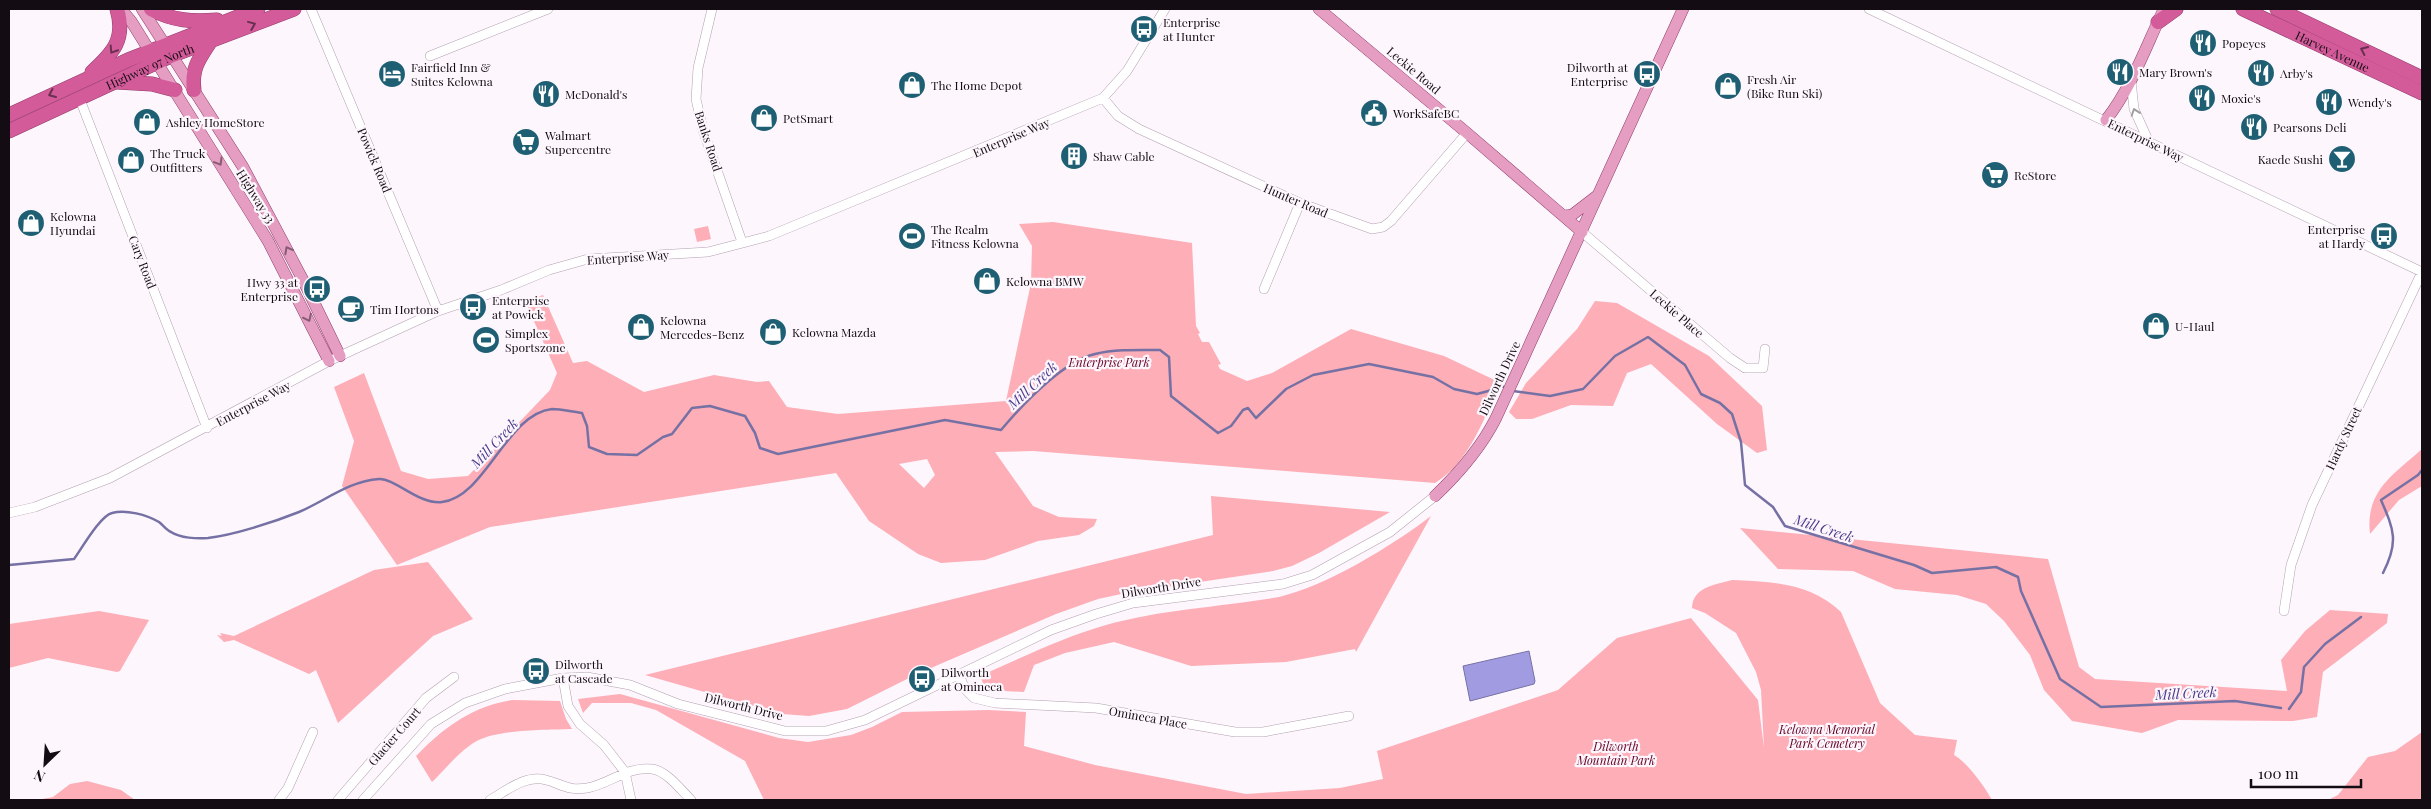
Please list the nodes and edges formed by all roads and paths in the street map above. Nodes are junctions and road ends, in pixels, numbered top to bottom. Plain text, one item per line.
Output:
1 (117, 9) edge
2 (121, 9) edge
3 (142, 9) edge
4 (151, 9) edge
5 (258, 9) edge
6 (294, 9) edge
7 (311, 9) edge
8 (548, 9) edge
9 (712, 9) edge
10 (1165, 9) edge
11 (1318, 9) edge
12 (1683, 9) edge
13 (1869, 9) edge
14 (2164, 9) edge
15 (2176, 9) edge
16 (2244, 9) edge
17 (2277, 9) edge
18 (2158, 16) edge
19 (233, 18) junction
20 (210, 42) junction
21 (169, 50) junction
22 (430, 56) dead end
23 (153, 57) junction
24 (2422, 65) edge
25 (2406, 70) junction
26 (2422, 78) edge
27 (2396, 80) junction
28 (83, 81) junction
29 (114, 81) junction
30 (2131, 81) junction
31 (2422, 84) edge
32 (175, 90) junction
33 (194, 90) junction
34 (2422, 93) edge
35 (79, 97) junction
36 (1103, 98) junction
37 (9, 115) edge
38 (2106, 120) junction
39 (9, 131) edge
40 (1467, 133) junction
41 (2148, 140) junction
42 (1599, 194) junction
43 (1300, 203) junction
44 (1564, 216) junction
45 (1582, 232) junction
46 (742, 242) junction
47 (2422, 272) edge
48 (1264, 289) dead end
49 (438, 311) junction
50 (1765, 349) dead end
51 (335, 359) junction
52 (207, 428) junction
53 (1435, 496) joint
54 (9, 513) edge
55 (2284, 611) dead end
56 (959, 675) junction
57 (454, 677) dead end
58 (563, 678) junction
59 (1349, 716) dead end
60 (312, 732) dead end
61 (625, 772) junction
62 (279, 800) edge
63 (338, 800) edge
64 (364, 800) edge
65 (490, 800) edge
66 (631, 800) edge
67 (691, 800) edge

1 -> 28 highway
2 - 23 main road, Highway 33
3 - 21 main road, Highway 33
4 - 19 highway
5 - 19 highway, Highway 97 North
20 -> 6 highway, Highway 97 North
7 - 49 street, Powick Road
8 - 22 street
9 - 46 street, Banks Road
10 - 36 street, Enterprise Way
11 - 40 main road, Leckie Road
12 - 42 main road, Dilworth Drive
13 - 38 street, Enterprise Way
14 - 18 main road
15 - 18 highway
16 - 27 highway, Harvey Avenue
25 -> 17 highway, Harvey Avenue
18 - 30 main road
19 - 21 highway, Highway 97 North
20 - 21 highway, Highway 97 North
20 - 33 highway
21 - 23 highway, Highway 97 North
21 - 33 main road, Highway 33
23 - 28 highway, Highway 97 North
23 - 29 highway, Highway 97 North
23 - 32 main road, Highway 33
24 - 25 highway
25 - 26 highway, Harvey Avenue
27 - 31 highway
27 - 34 highway, Harvey Avenue
28 -> 37 highway, Highway 97 North
29 - 32 highway
29 - 35 highway, Highway 97 North
30 - 38 main road
41 -> 30 street
32 -> 51 main road, Highway 33
51 -> 33 main road, Highway 33
35 - 39 highway, Highway 97 North
35 - 52 street, Cary Road
36 - 43 street, Hunter Road
36 - 46 street, Enterprise Way
38 - 41 street, Enterprise Way
40 - 43 street, Hunter Road
40 - 44 main road, Leckie Road
41 - 47 street, Enterprise Way
42 - 44 main road
42 - 45 main road, Dilworth Drive
43 - 48 street
44 - 45 main road, Leckie Road
45 - 50 street, Leckie Place
45 - 53 main road, Dilworth Drive
46 - 49 street, Enterprise Way
47 - 55 street, Hardy Street
49 - 51 street, Enterprise Way
51 - 52 street, Enterprise Way
52 - 54 street, Enterprise Way
53 - 56 street, Dilworth Drive
56 - 58 street, Dilworth Drive
56 - 59 street, Omineca Place
57 - 63 street, Glacier Court
58 - 61 street
58 - 64 street, Dilworth Drive
60 - 62 street
61 - 65 street
61 - 66 street
61 - 67 street

